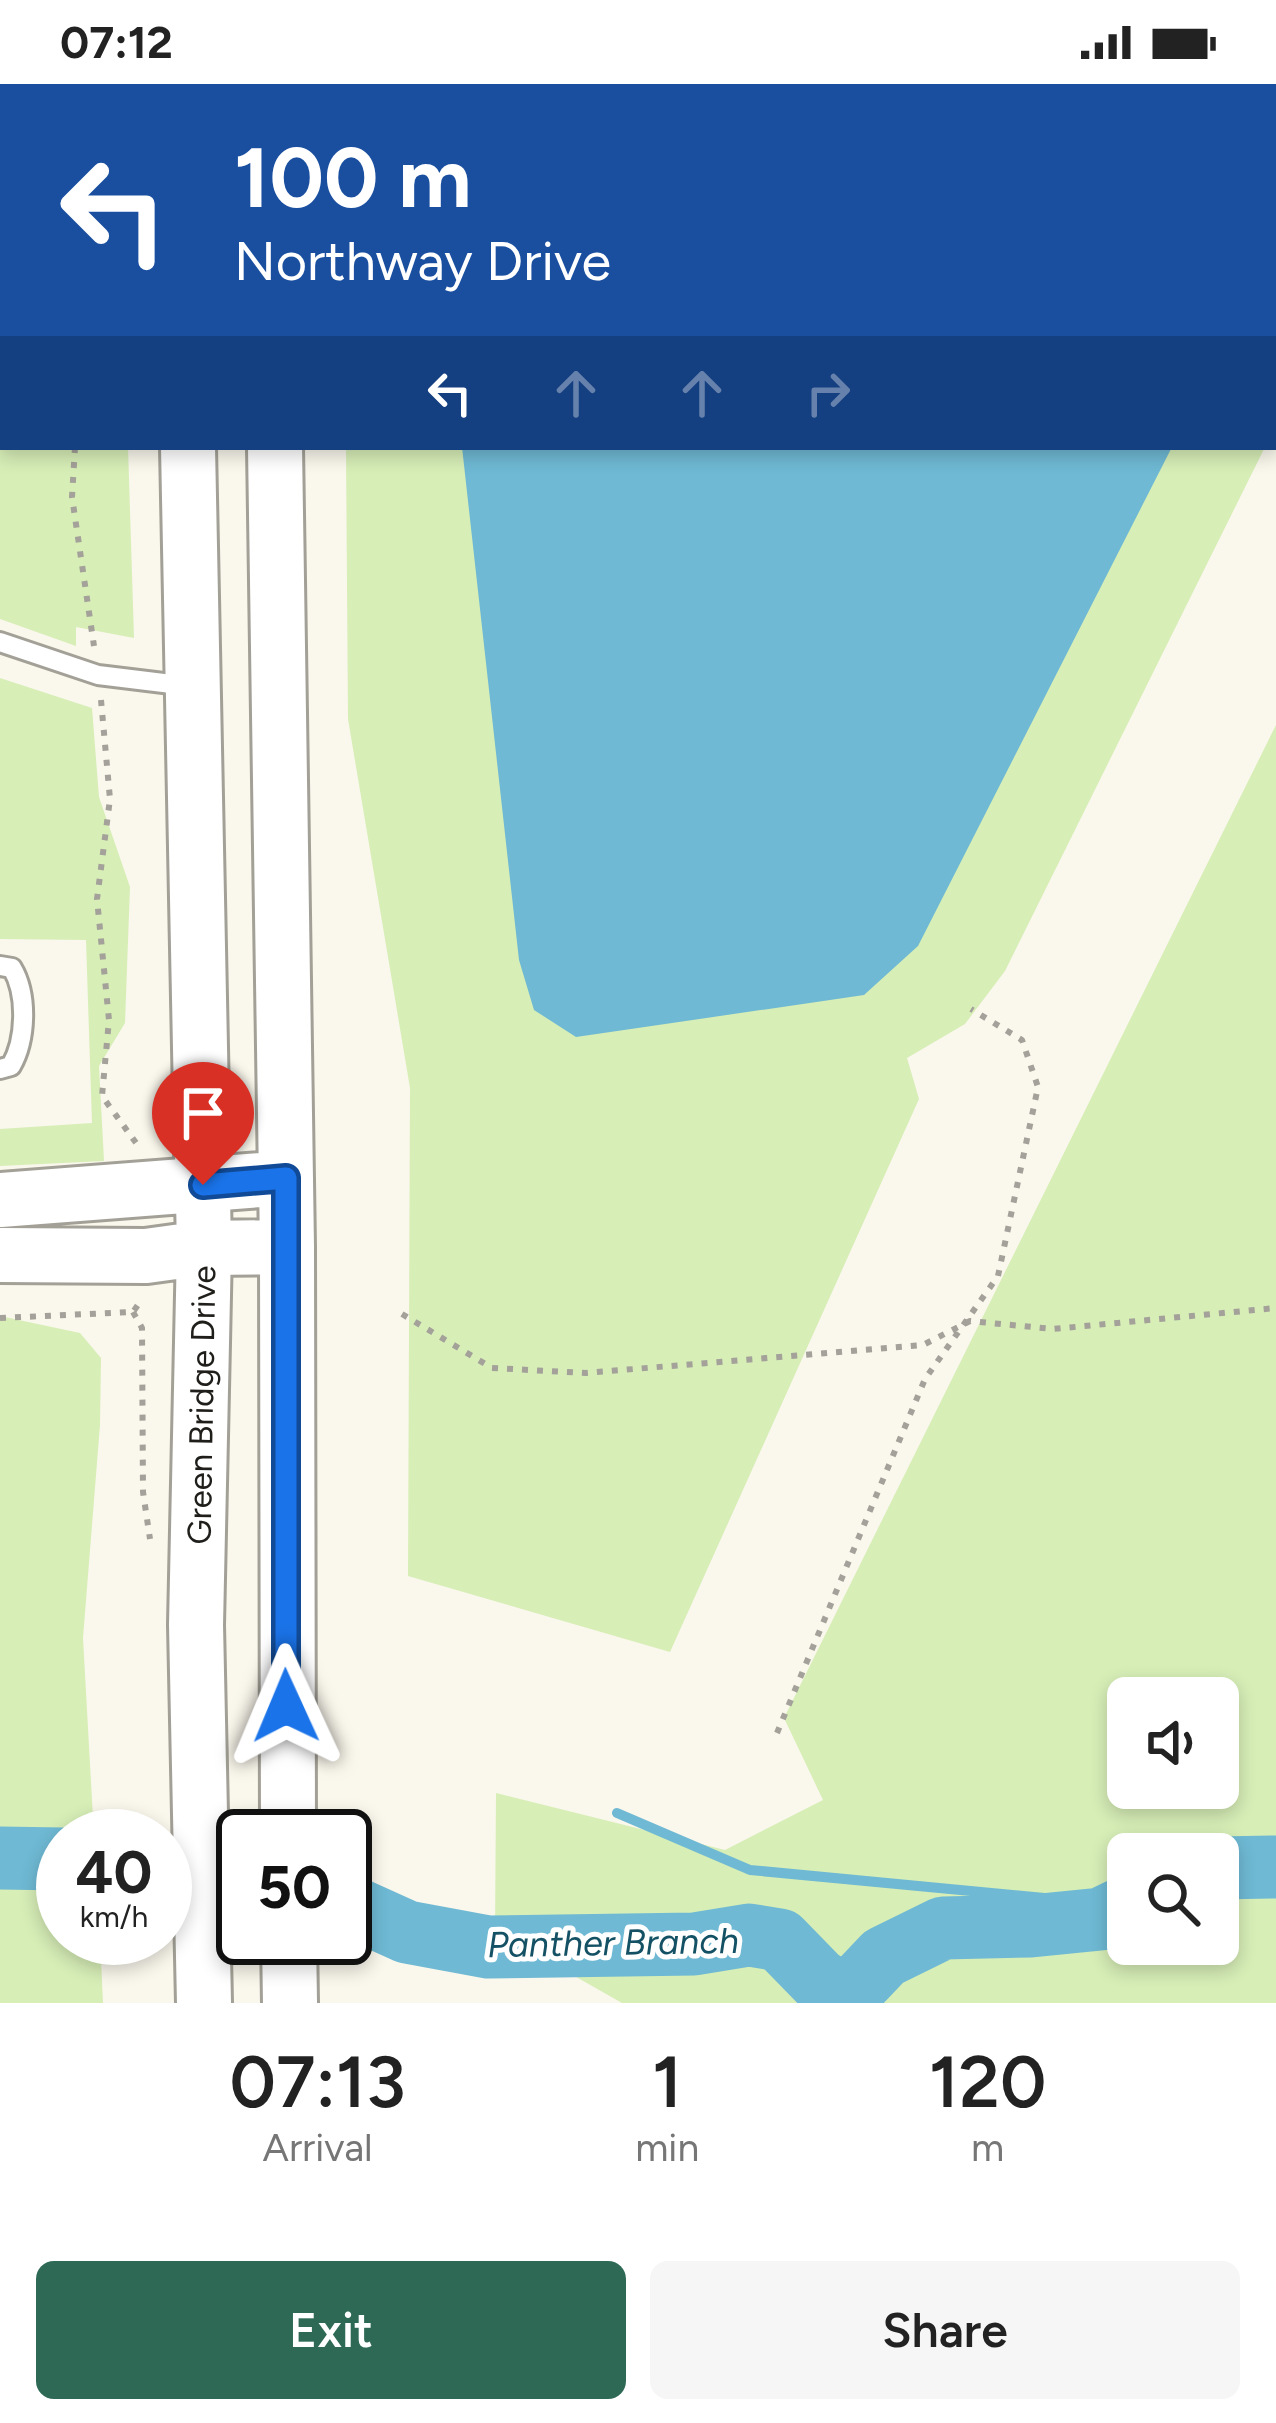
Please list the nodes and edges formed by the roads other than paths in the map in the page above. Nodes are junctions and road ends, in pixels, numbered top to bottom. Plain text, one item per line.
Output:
1 (188, 450) edge
2 (275, 450) edge
3 (0, 642) edge
4 (193, 687) junction
5 (0, 966) edge
6 (0, 1069) edge
7 (286, 1178) junction
8 (203, 1185) junction
9 (0, 1200) edge
10 (287, 1247) junction
11 (204, 1248) junction
12 (0, 1255) edge
13 (288, 1809) edge
14 (289, 1965) edge
15 (204, 2003) edge
16 (290, 2003) edge

1 - 4 main road, Green Bridge Drive
2 - 7 main road
3 - 4 lane
4 - 8 main road, Green Bridge Drive
5 - 6 lane
7 - 8 main road
7 - 10 main road
8 - 9 main road
8 - 11 main road, Green Bridge Drive
10 - 11 main road
10 - 13 main road
11 - 12 main road
11 - 15 main road, Green Bridge Drive
14 - 16 main road

